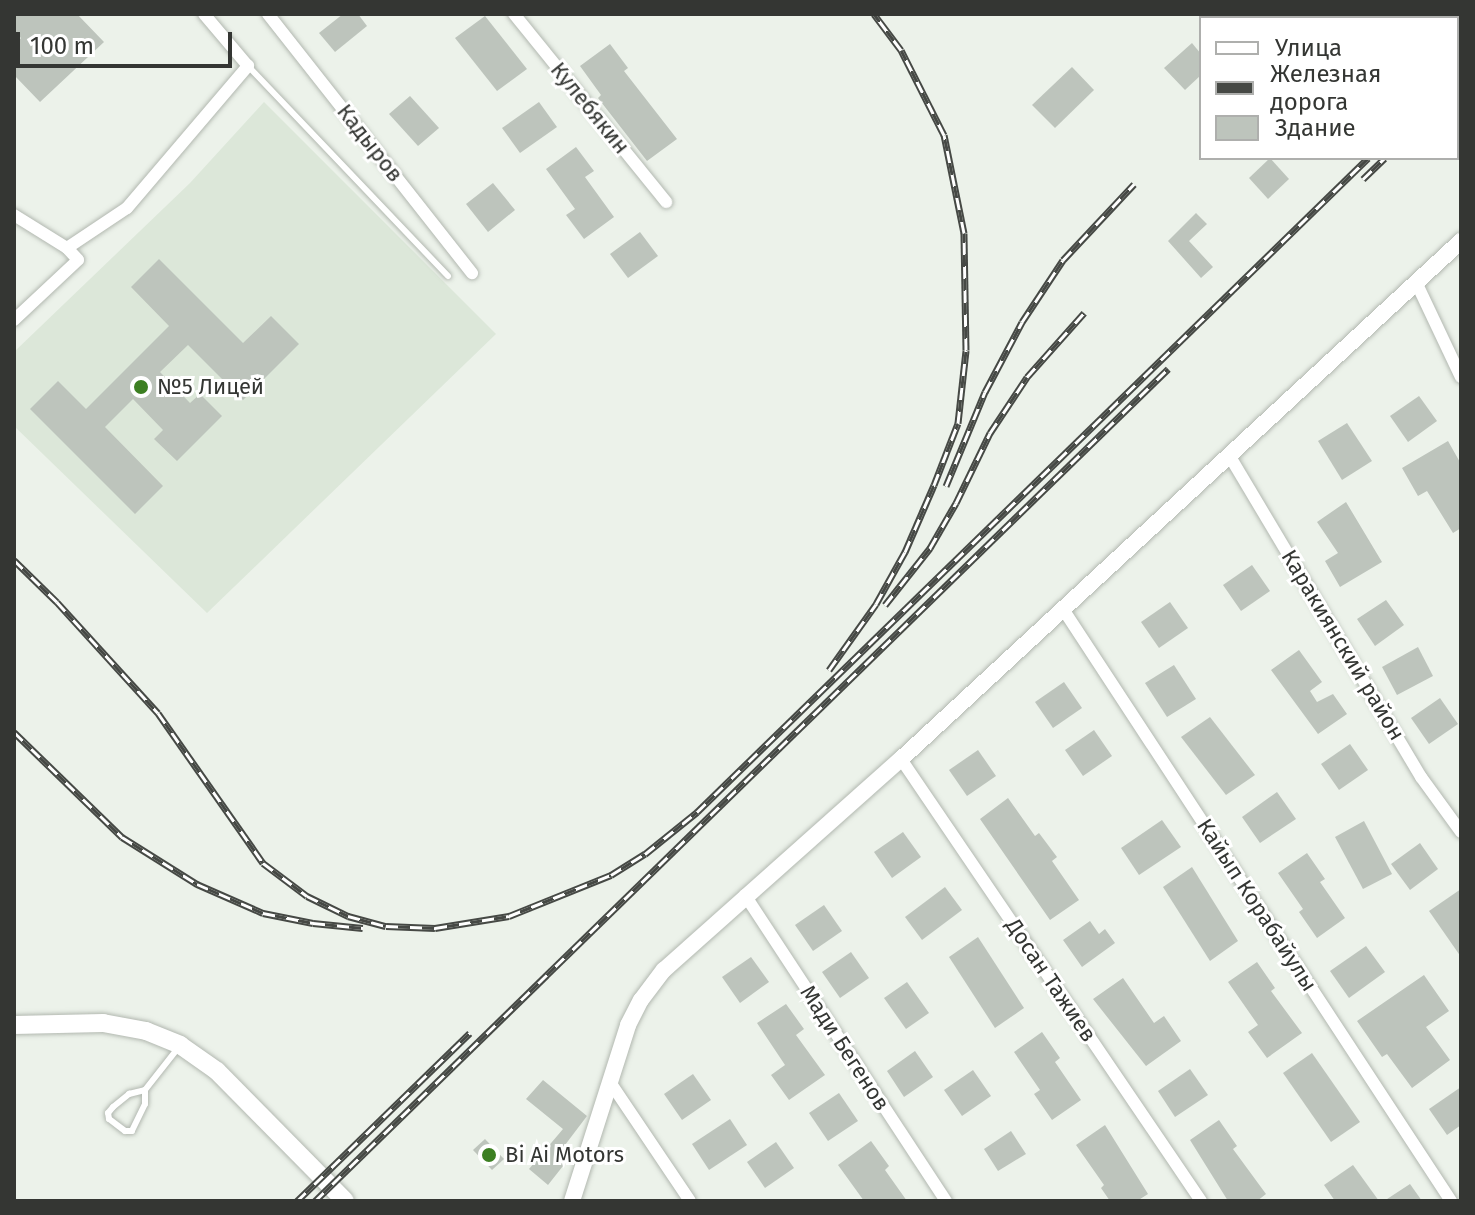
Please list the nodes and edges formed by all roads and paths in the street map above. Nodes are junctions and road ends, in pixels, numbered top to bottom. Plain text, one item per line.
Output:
1 (204, 14) edge
2 (268, 14) edge
3 (514, 14) edge
4 (248, 66) junction
5 (666, 202) dead end
6 (14, 215) edge
7 (1461, 241) edge
8 (67, 248) junction
9 (472, 273) dead end
10 (448, 276) dead end
11 (1416, 282) junction
12 (14, 320) edge
13 (1461, 377) edge
14 (1229, 455) junction
15 (1063, 609) junction
16 (901, 759) junction
17 (1461, 832) edge
18 (745, 895) junction
19 (14, 1025) edge
20 (180, 1045) junction
21 (610, 1082) junction
22 (145, 1090) junction
23 (345, 1201) edge
24 (572, 1201) edge
25 (690, 1201) edge
26 (946, 1201) edge
27 (1201, 1201) edge
28 (1451, 1201) edge

1 - 4 street
2 - 9 street, Кадыров
3 - 5 street, Кулебякин
4 - 8 street
4 - 10 lane
6 - 8 street
7 - 11 street
8 - 12 street
11 - 13 street
11 - 14 street
14 - 15 street
14 - 17 street, Каракиянский район
15 - 16 street
15 - 28 street, Кайып Корабайулы
16 - 18 street
16 - 27 street, Досан Тажиев
18 - 21 street
18 - 26 street, Мади Бегенов
19 - 20 main road
20 - 22 lane
20 - 23 main road
21 - 24 street
21 - 25 street
22 - 22 lane

